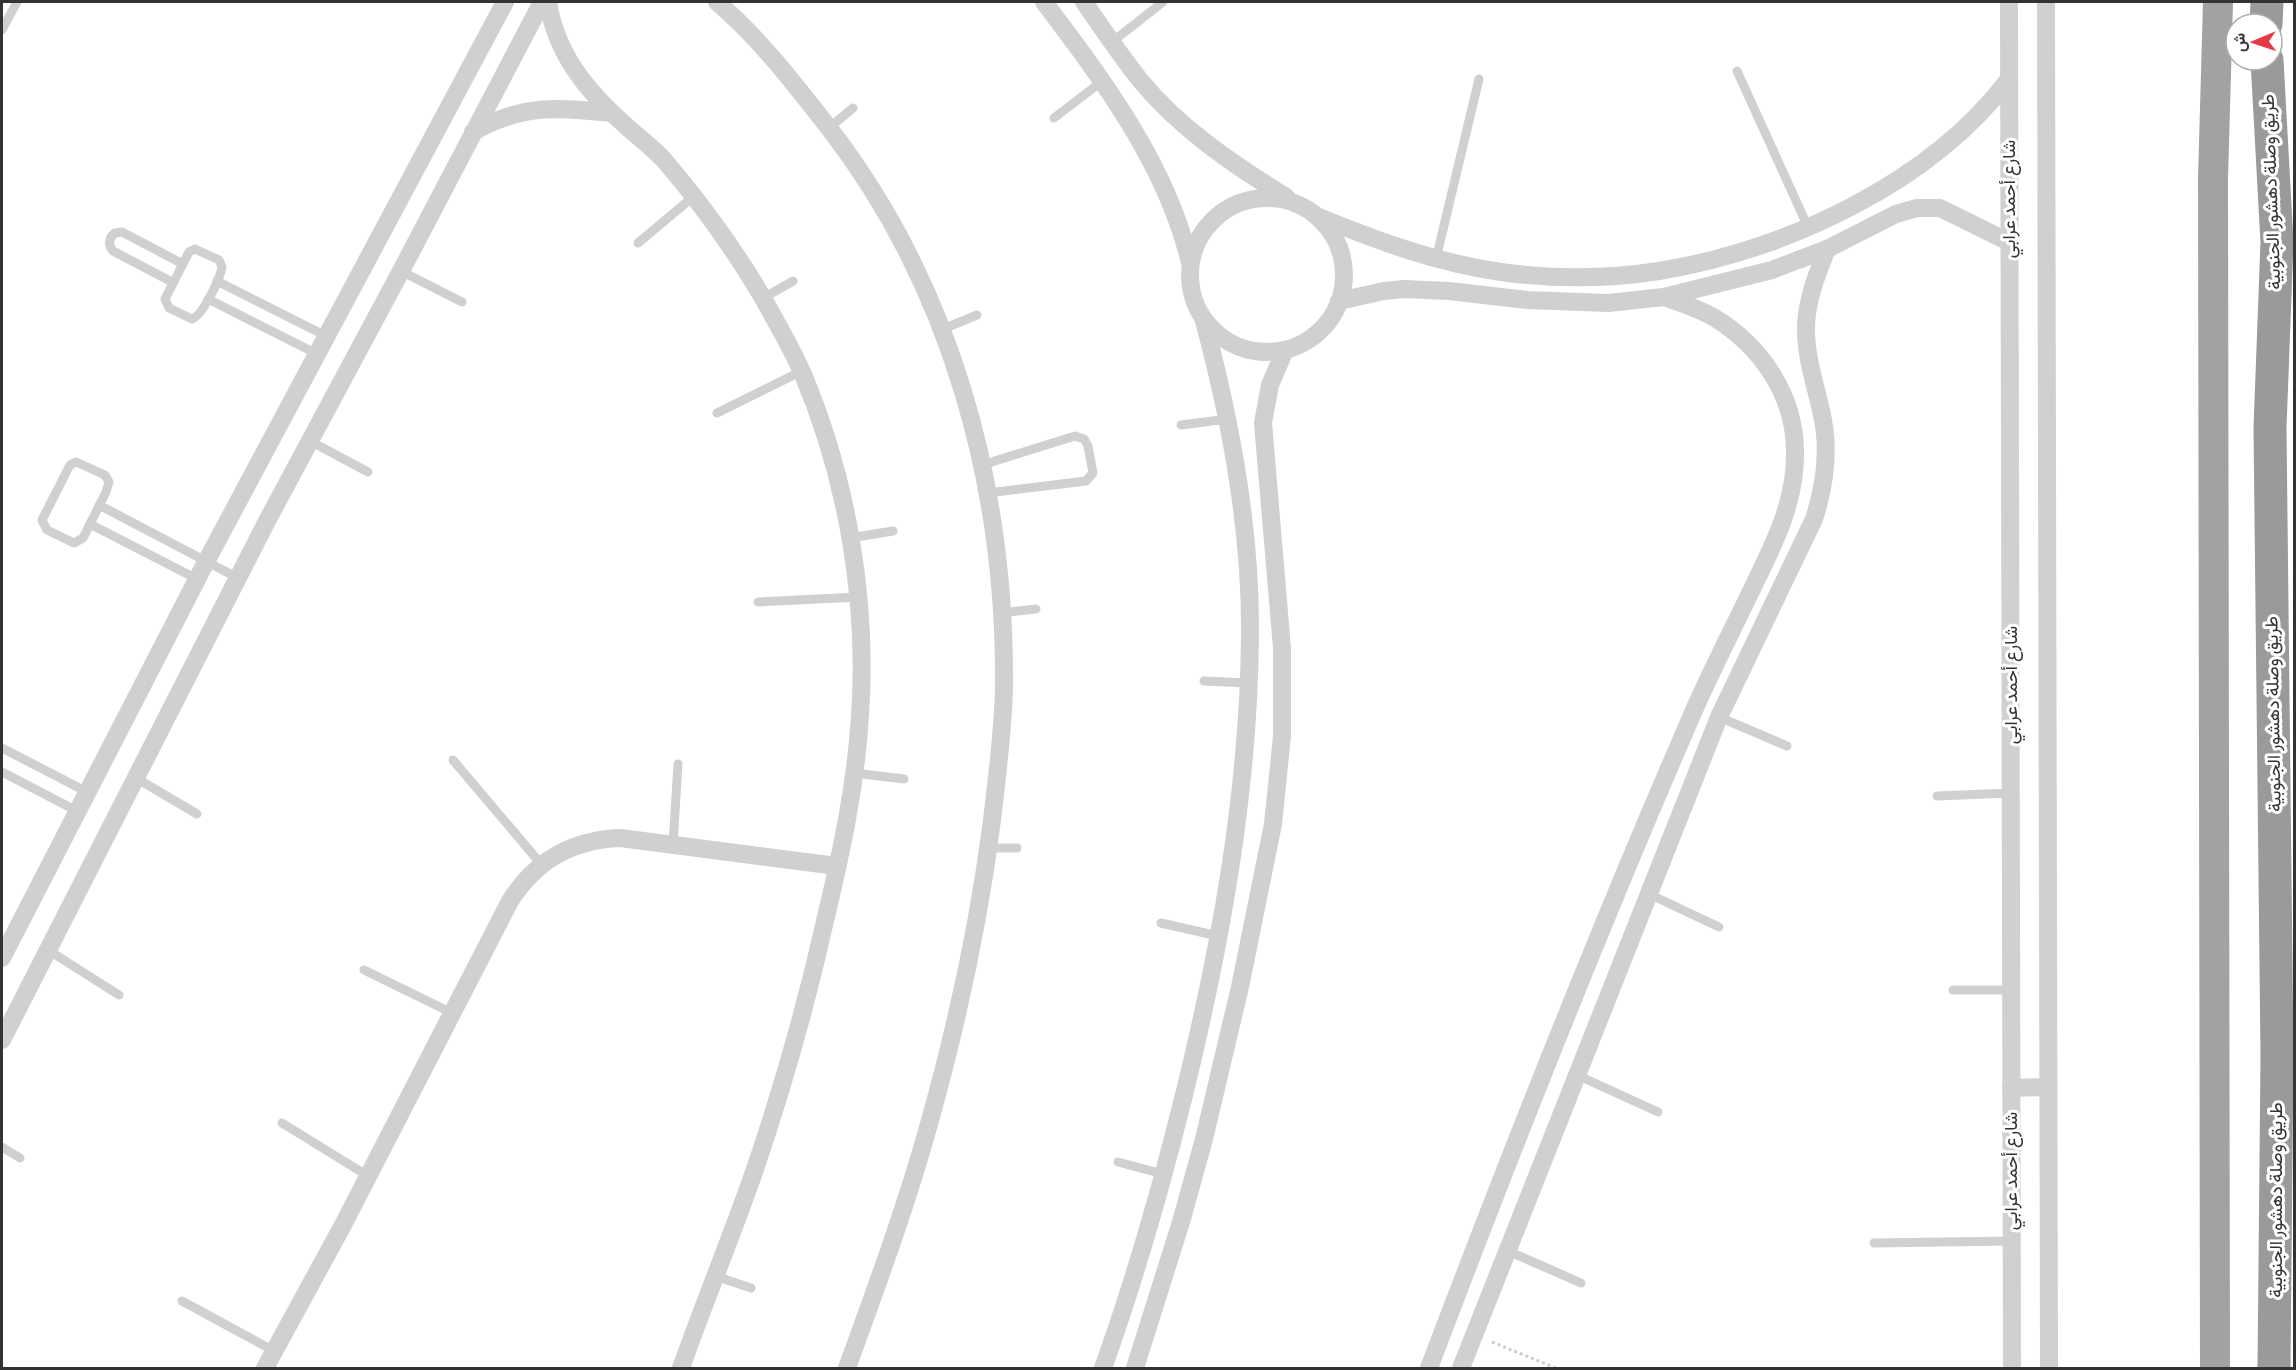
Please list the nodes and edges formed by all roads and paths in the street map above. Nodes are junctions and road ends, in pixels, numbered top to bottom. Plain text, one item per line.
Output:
1 (17, 2) edge
2 (505, 2) edge
3 (542, 2) edge
4 (548, 2) edge
5 (717, 2) edge
6 (1044, 2) edge
7 (1083, 2) edge
8 (1163, 2) edge
9 (2009, 2) edge
10 (2046, 2) edge
11 (2218, 2) edge
12 (2, 30) edge
13 (1112, 42) junction
14 (1737, 71) dead end
15 (2268, 72) edge
16 (1479, 79) dead end
17 (2009, 79) junction
18 (1101, 82) junction
19 (853, 108) dead end
20 (612, 113) junction
21 (1054, 118) dead end
22 (830, 128) junction
23 (473, 132) junction
24 (694, 196) junction
25 (1293, 201) junction
26 (1319, 217) junction
27 (1808, 227) junction
28 (2009, 242) junction
29 (638, 243) dead end
30 (1827, 249) junction
31 (1436, 259) junction
32 (1190, 263) junction
33 (183, 264) junction
34 (401, 271) junction
35 (793, 280) dead end
36 (217, 281) junction
37 (172, 282) junction
38 (1665, 297) junction
39 (208, 298) junction
40 (763, 298) junction
41 (1339, 301) junction
42 (462, 302) dead end
43 (977, 315) dead end
44 (1204, 321) junction
45 (943, 328) junction
46 (327, 336) junction
47 (1285, 350) junction
48 (317, 354) junction
49 (802, 371) junction
50 (717, 413) dead end
51 (1228, 419) junction
52 (1181, 425) dead end
53 (310, 441) junction
54 (982, 465) junction
55 (369, 472) dead end
56 (988, 493) junction
57 (99, 505) junction
58 (90, 524) junction
59 (893, 531) dead end
60 (850, 538) junction
61 (207, 560) junction
62 (238, 578) junction
63 (197, 579) junction
64 (858, 597) junction
65 (758, 602) dead end
66 (1036, 609) dead end
67 (1001, 613) junction
68 (1204, 681) dead end
69 (1249, 683) junction
70 (1719, 717) junction
71 (1787, 746) dead end
72 (2, 748) edge
73 (453, 760) dead end
74 (678, 764) dead end
75 (2, 772) edge
76 (854, 773) junction
77 (136, 778) junction
78 (904, 779) dead end
79 (87, 792) junction
80 (2012, 794) junction
81 (1937, 796) dead end
82 (77, 812) junction
83 (197, 814) dead end
84 (673, 844) junction
85 (988, 848) junction
86 (1017, 848) dead end
87 (541, 864) junction
88 (837, 866) junction
89 (1649, 894) junction
90 (1161, 923) dead end
91 (1719, 927) dead end
92 (1218, 936) junction
93 (48, 950) junction
94 (2, 958) edge
95 (364, 970) dead end
96 (1953, 990) dead end
97 (2012, 990) junction
98 (119, 995) dead end
99 (452, 1013) junction
100 (2, 1040) edge
101 (1577, 1075) junction
102 (2011, 1088) junction
103 (2047, 1088) junction
104 (1658, 1112) dead end
105 (282, 1123) dead end
106 (2, 1147) edge
107 (20, 1158) dead end
108 (1118, 1162) dead end
109 (1163, 1174) junction
110 (368, 1176) junction
111 (2012, 1241) junction
112 (1874, 1243) dead end
113 (1508, 1251) junction
114 (715, 1276) junction
115 (1581, 1282) dead end
116 (751, 1288) dead end
117 (182, 1301) dead end
118 (1450, 1312) junction
119 (1477, 1329) junction
120 (274, 1351) junction
121 (2009, 1367) edge
122 (265, 1368) edge
123 (681, 1368) edge
124 (847, 1368) edge
125 (1103, 1368) edge
126 (1135, 1368) edge
127 (1429, 1368) edge
128 (1461, 1368) edge
129 (1556, 1368) edge
130 (2049, 1368) edge
131 (2215, 1368) edge
132 (2274, 1368) edge

1 - 12 lane
2 - 46 street
3 - 23 street
4 - 20 street
5 - 22 street
6 - 18 street
7 - 13 street
8 - 13 lane
9 - 17 street, شارع أحمد عرابي
10 - 103 street
11 - 131 highway
13 - 25 street
14 - 27 lane
15 - 132 highway, طريق وصلة دهشور الجنوبية
16 - 31 lane
17 - 27 street
17 - 28 street, شارع أحمد عرابي
18 - 21 lane
18 - 32 street
19 - 22 lane
20 - 23 street
20 - 24 street
22 - 45 street
23 - 34 street
24 - 29 lane
24 - 40 street
25 - 26 street
25 - 32 street
26 - 31 street
26 - 41 street
27 - 31 street
28 - 30 street
28 - 80 street, شارع أحمد عرابي
30 - 38 street
30 - 70 street
32 - 44 street
33 - 36 lane
33 - 37 lane
33 - 37 lane
34 - 42 lane
34 - 53 street
35 - 40 lane
36 - 39 lane
36 - 46 lane
37 - 39 lane
38 - 41 street
38 - 118 street
39 - 48 lane
40 - 49 street
41 - 47 street
43 - 45 lane
44 - 47 street
44 - 51 street
45 - 54 street
46 - 48 street
47 - 126 street
48 - 61 street
49 - 50 lane
49 - 60 street
51 - 52 lane
51 - 69 street
53 - 55 lane
53 - 62 street
54 - 56 street
54 - 56 lane
56 - 67 street
57 - 58 lane
57 - 58 lane
57 - 61 lane
58 - 63 lane
59 - 60 lane
60 - 64 street
61 - 62 lane
61 - 63 street
62 - 77 street
63 - 79 street
64 - 65 lane
64 - 76 street
66 - 67 lane
67 - 85 street
68 - 69 lane
69 - 92 street
70 - 71 lane
70 - 89 street
72 - 79 lane
73 - 87 lane
74 - 84 lane
75 - 82 lane
76 - 78 lane
76 - 88 street
77 - 83 lane
77 - 93 street
79 - 82 street
80 - 81 lane
80 - 97 street, شارع أحمد عرابي
82 - 94 street
84 - 87 street
84 - 88 street
85 - 86 lane
85 - 124 street
87 - 99 street
88 - 114 street
89 - 91 lane
89 - 101 street
90 - 92 lane
92 - 109 street
93 - 98 lane
93 - 100 street
95 - 99 lane
96 - 97 lane
97 - 102 street, شارع أحمد عرابي
99 - 110 street
101 - 104 lane
101 - 113 street
102 - 103 street
102 - 111 street, شارع أحمد عرابي
103 - 130 street
105 - 110 lane
106 - 107 lane
108 - 109 lane
109 - 125 street
110 - 120 street
111 - 112 lane
111 - 121 street, شارع أحمد عرابي
113 - 115 lane
113 - 119 street
114 - 116 lane
114 - 123 street
117 - 120 lane
118 - 119 street
118 - 127 street
119 - 128 street
119 - 129 path
120 - 122 street

